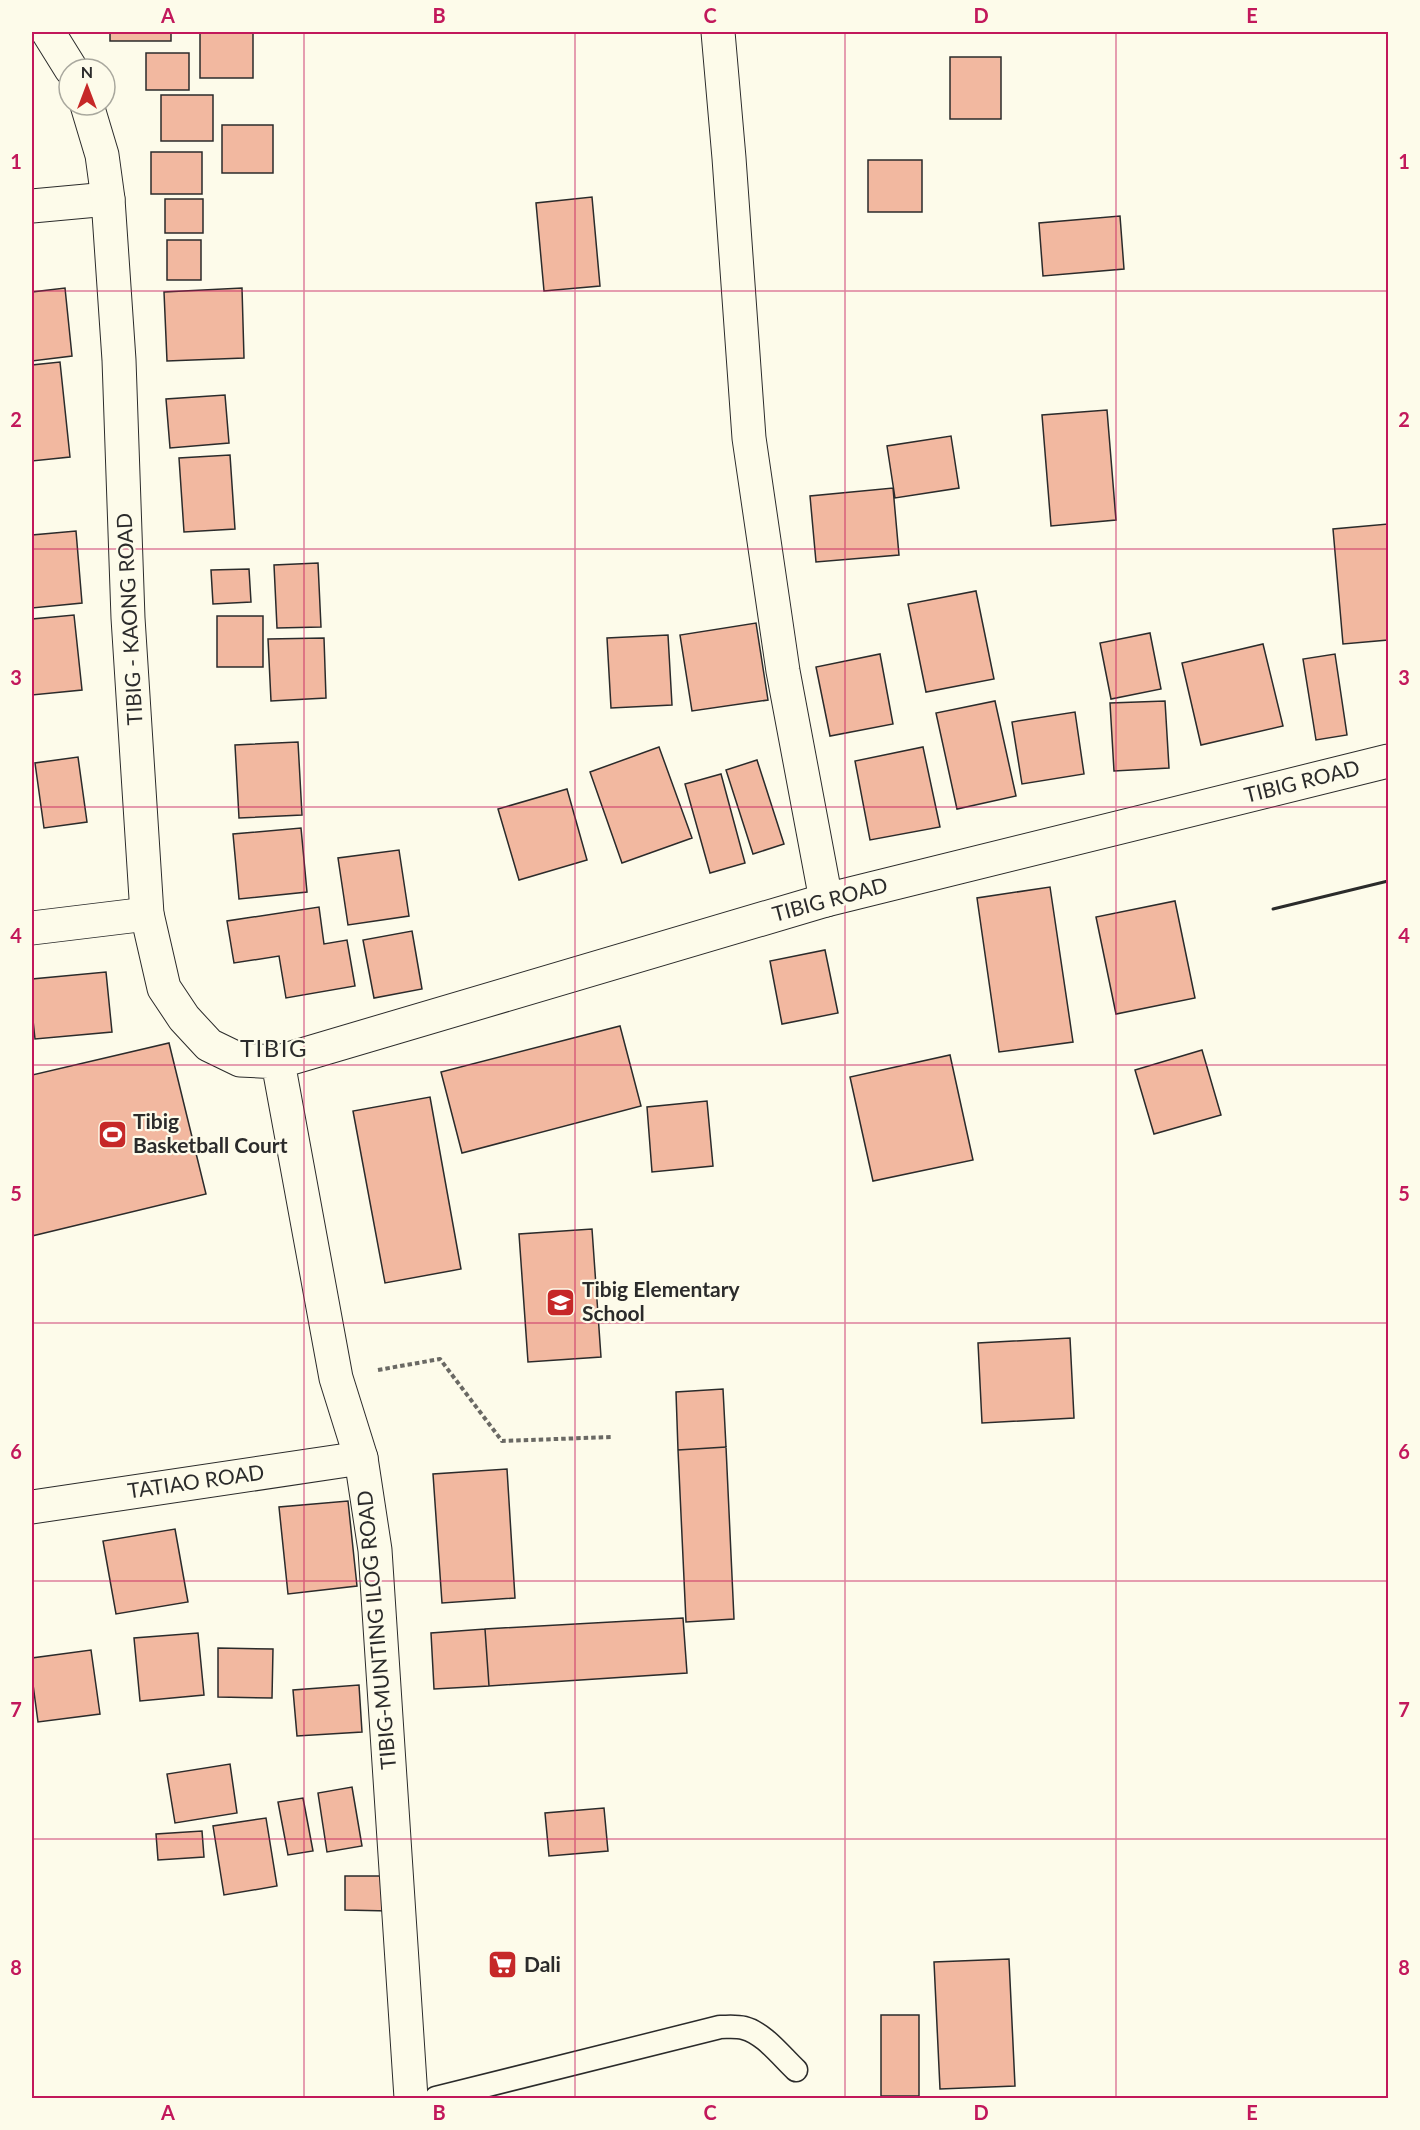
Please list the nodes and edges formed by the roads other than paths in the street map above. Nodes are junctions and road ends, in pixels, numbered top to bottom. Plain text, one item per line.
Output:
1 (48, 32) edge
2 (718, 32) edge
3 (64, 57) edge
4 (91, 117) edge
5 (108, 199) junction
6 (32, 206) edge
7 (1389, 761) edge
8 (826, 900) junction
9 (147, 914) junction
10 (32, 928) edge
11 (278, 1062) junction
12 (361, 1458) junction
13 (32, 1507) edge
14 (796, 2070) dead end
15 (411, 2098) edge
16 (436, 2098) edge

1 - 3 street
2 - 8 street
4 - 5 street, TIBIG - KAONG ROAD
5 - 6 street
5 - 9 street, TIBIG - KAONG ROAD
7 - 8 street, TIBIG ROAD
8 - 11 street, TIBIG ROAD
9 - 10 street
9 - 11 street, TIBIG - KAONG ROAD
11 - 12 street, TIBIG-MUNTING ILOG ROAD
12 - 13 street, TATIAO ROAD
12 - 15 street, TIBIG-MUNTING ILOG ROAD
14 - 16 lane

